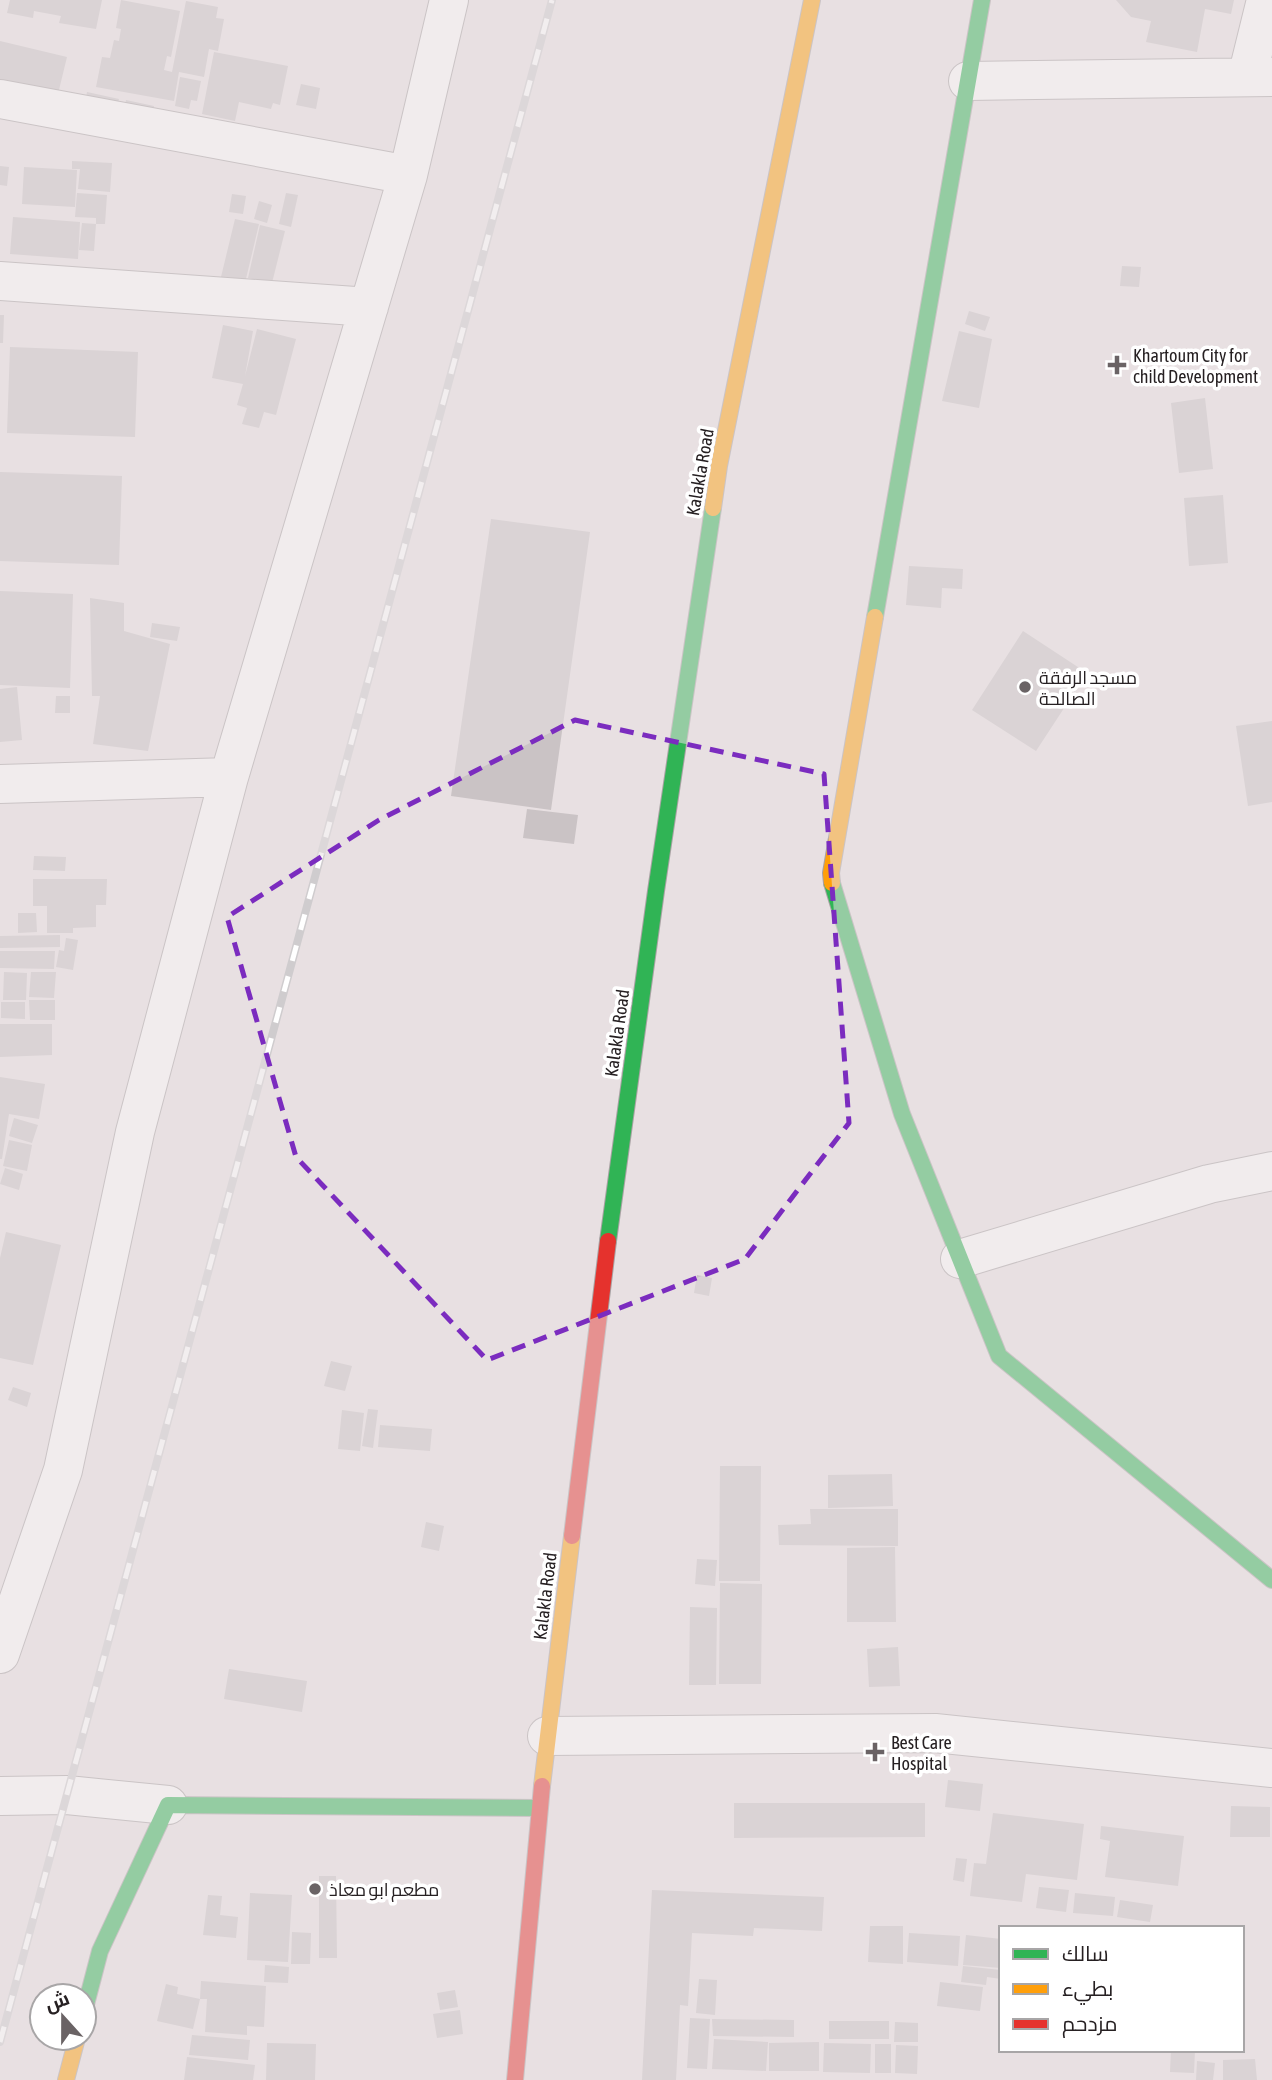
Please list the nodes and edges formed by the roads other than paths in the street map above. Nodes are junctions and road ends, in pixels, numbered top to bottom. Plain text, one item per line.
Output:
1 (449, 0) edge
2 (813, 0) edge
3 (982, 0) edge
4 (1266, 0) edge
5 (1260, 77) edge
6 (968, 81) junction
7 (0, 100) edge
8 (408, 176) junction
9 (0, 281) edge
10 (369, 307) junction
11 (229, 778) junction
12 (0, 784) edge
13 (1272, 1171) edge
14 (960, 1259) junction
15 (1272, 1580) edge
16 (0, 1654) edge
17 (547, 1736) junction
18 (1272, 1768) edge
19 (0, 1796) edge
20 (168, 1805) junction
21 (539, 1808) junction
22 (92, 1982) edge
23 (73, 2052) edge
24 (66, 2080) edge
25 (516, 2080) edge

1 - 8 street
2 - 17 street, Kalakla Road
3 - 6 street
4 - 5 street
5 - 6 street
6 - 14 street
7 - 8 street
8 - 10 street
9 - 10 street
10 - 11 street
11 - 12 street
11 - 16 street
13 - 14 street
14 - 15 street
17 - 18 street
17 - 21 street, Kalakla Road
19 - 20 street
20 - 21 street
20 - 22 street
21 - 25 street, Kalakla Road
23 - 24 street

